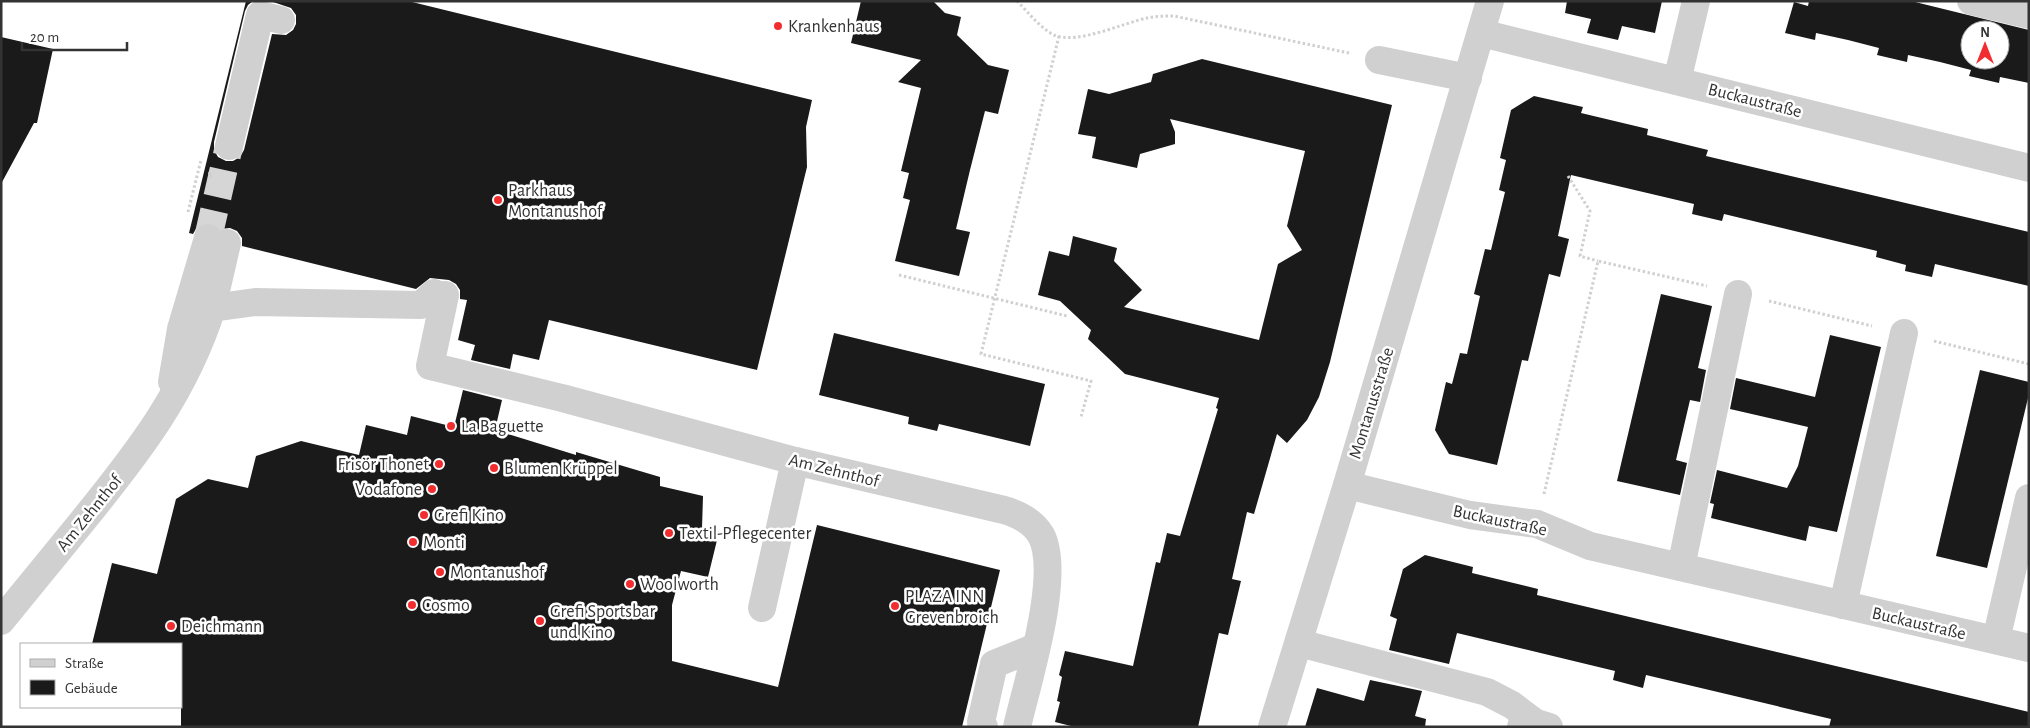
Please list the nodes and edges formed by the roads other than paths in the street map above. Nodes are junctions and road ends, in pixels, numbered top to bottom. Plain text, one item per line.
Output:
1 (1490, 1) edge
2 (1696, 1) edge
3 (1971, 1) edge
4 (2029, 15) edge
5 (281, 20) dead end
6 (1481, 33) junction
7 (1379, 60) road end
8 (1468, 78) junction
9 (1677, 80) junction
10 (229, 146) tunnel mouth
11 (2029, 168) edge
12 (1738, 294) dead end
13 (212, 308) junction
14 (1904, 333) dead end
15 (171, 400) junction
16 (795, 461) junction
17 (1347, 485) junction
18 (2029, 498) edge
19 (1681, 567) junction
20 (1843, 605) junction
21 (762, 608) dead end
22 (1, 621) edge
23 (1996, 640) junction
24 (1299, 643) junction
25 (1036, 647) junction
26 (2029, 648) edge
27 (1523, 721) edge
28 (984, 727) edge
29 (1017, 727) edge
30 (1272, 727) edge
31 (1549, 727) edge

1 - 6 street, Montanusstraße
2 - 9 street
3 - 4 street
5 - 10 street
6 - 8 street, Montanusstraße
6 - 9 street, Buckaustraße
7 - 8 street
8 - 17 street, Montanusstraße
9 - 11 street, Buckaustraße
12 - 19 street
13 - 15 street, Am Zehnthof
13 - 15 street, Am Zehnthof
13 - 16 street, Am Zehnthof
14 - 20 street
15 - 22 street, Am Zehnthof
16 - 21 street
16 - 25 street, Am Zehnthof
17 - 19 street, Buckaustraße
17 - 24 street, Montanusstraße
18 - 23 street
19 - 20 street, Buckaustraße
20 - 23 street, Buckaustraße
23 - 26 street, Buckaustraße
24 - 27 street
24 - 30 street, Montanusstraße
25 - 28 street
25 - 29 street, Am Zehnthof
27 - 31 street

